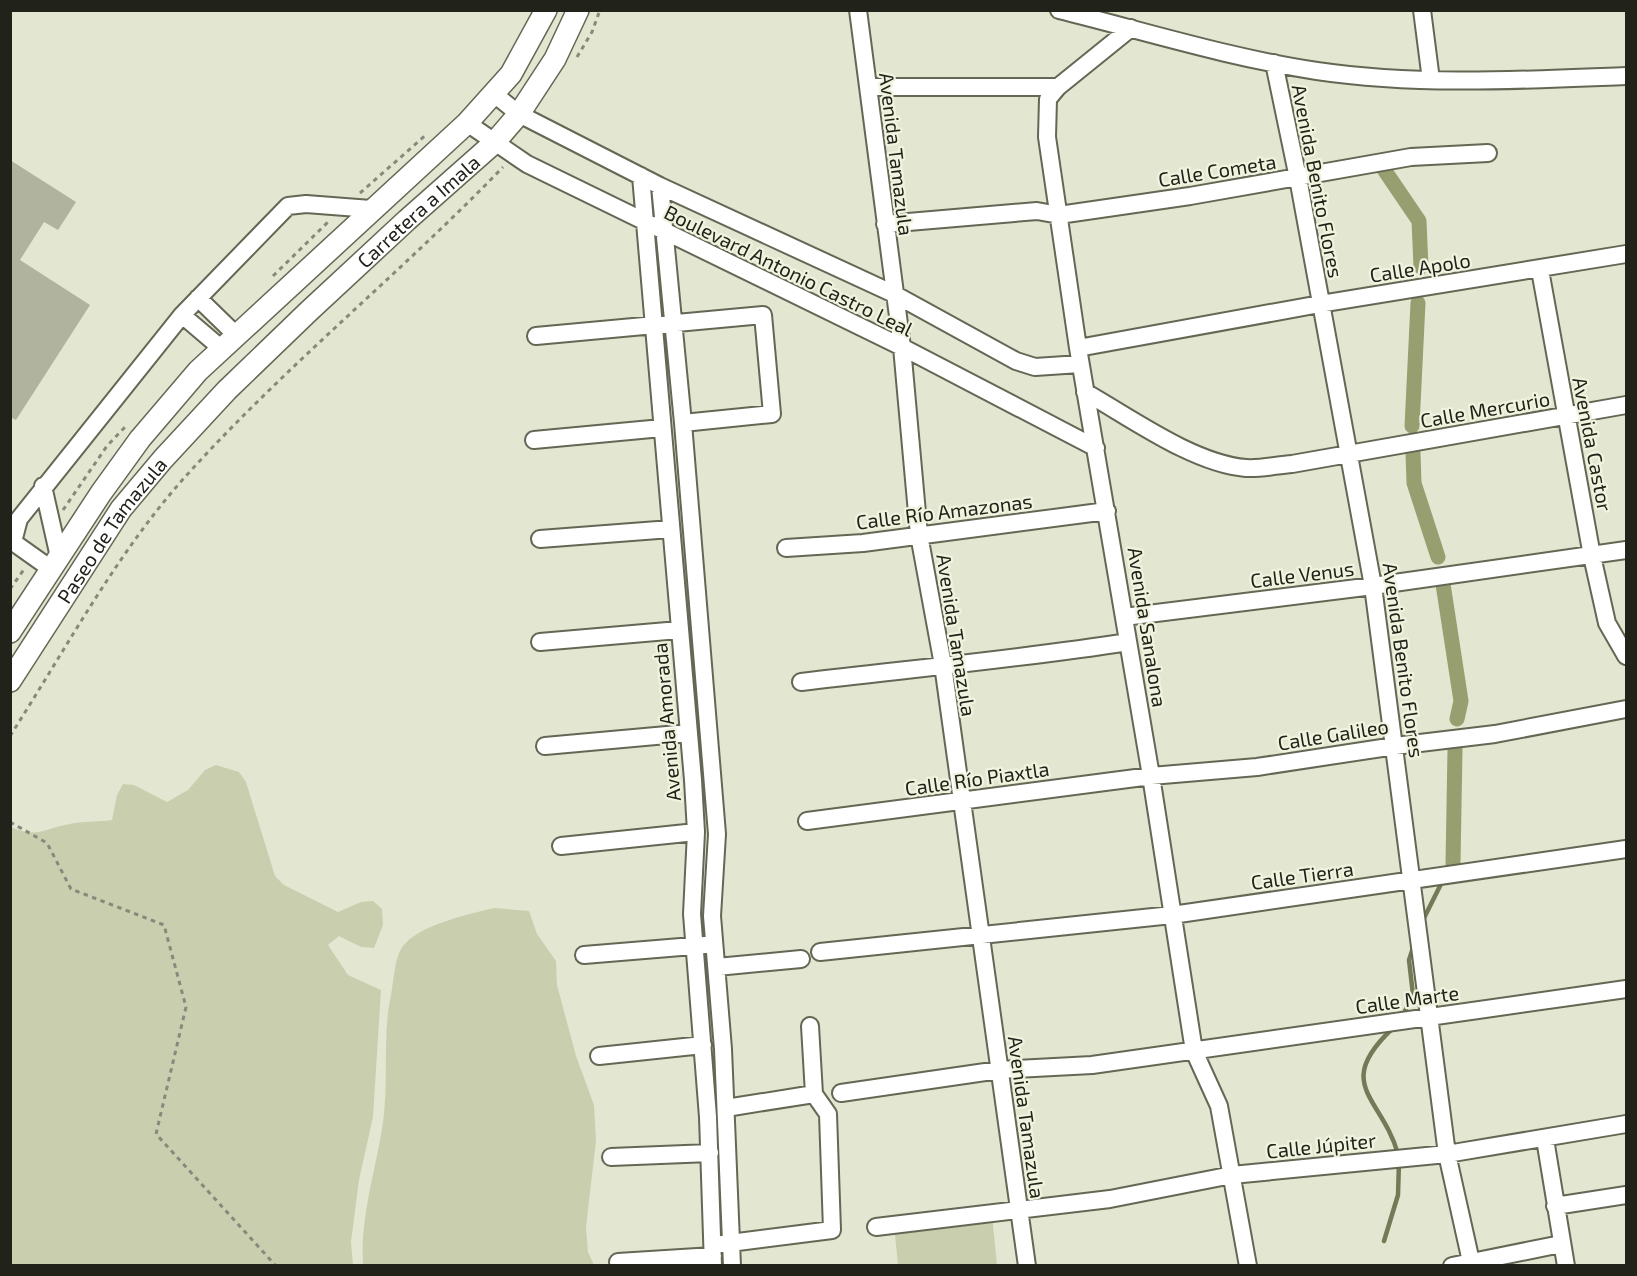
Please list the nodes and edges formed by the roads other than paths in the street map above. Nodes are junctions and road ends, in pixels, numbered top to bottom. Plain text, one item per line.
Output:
1 (546, 10) edge
2 (578, 10) edge
3 (858, 10) edge
4 (1059, 10) edge
5 (1422, 10) edge
6 (1131, 28) junction
7 (1274, 63) junction
8 (1626, 76) edge
9 (1431, 80) junction
10 (868, 87) junction
11 (1058, 87) junction
12 (494, 94) junction
13 (519, 114) junction
14 (467, 123) junction
15 (494, 143) junction
16 (1488, 153) dead end
17 (641, 176) junction
18 (1298, 178) junction
19 (660, 186) junction
20 (371, 209) junction
21 (1059, 215) junction
22 (644, 223) junction
23 (885, 224) junction
24 (664, 232) junction
25 (1626, 254) edge
26 (1540, 270) junction
27 (669, 286) junction
28 (649, 287) junction
29 (894, 294) junction
30 (198, 298) junction
31 (1320, 304) junction
32 (182, 315) junction
33 (673, 324) junction
34 (652, 326) junction
35 (536, 336) dead end
36 (229, 342) junction
37 (902, 347) junction
38 (1079, 356) junction
39 (198, 371) joint
40 (227, 390) joint
41 (1085, 392) junction
42 (1626, 405) edge
43 (1566, 416) junction
44 (683, 423) junction
45 (663, 428) junction
46 (534, 440) dead end
47 (1096, 448) junction
48 (1350, 454) junction
49 (43, 486) junction
50 (1107, 511) junction
51 (671, 530) junction
52 (919, 535) junction
53 (540, 539) dead end
54 (786, 548) dead end
55 (1626, 550) edge
56 (1592, 556) junction
57 (55, 563) junction
58 (1373, 586) junction
59 (1124, 617) junction
60 (679, 630) junction
61 (10, 632) edge
62 (540, 642) dead end
63 (1128, 642) junction
64 (1626, 656) edge
65 (944, 665) junction
66 (10, 681) edge
67 (801, 682) dead end
68 (705, 695) junction
69 (686, 697) junction
70 (1626, 709) edge
71 (689, 733) junction
72 (545, 746) dead end
73 (1395, 746) junction
74 (1151, 776) junction
75 (961, 801) junction
76 (807, 821) dead end
77 (696, 832) junction
78 (561, 846) dead end
79 (1626, 849) edge
80 (1413, 880) junction
81 (1172, 915) junction
82 (982, 936) junction
83 (715, 944) junction
84 (694, 946) junction
85 (820, 952) dead end
86 (584, 955) dead end
87 (801, 959) dead end
88 (717, 967) junction
89 (1626, 989) edge
90 (1429, 1018) junction
91 (810, 1026) dead end
92 (703, 1045) junction
93 (1194, 1051) junction
94 (599, 1056) dead end
95 (999, 1070) junction
96 (814, 1094) junction
97 (841, 1094) dead end
98 (726, 1108) junction
99 (1626, 1124) edge
100 (1545, 1139) junction
101 (710, 1153) junction
102 (1447, 1154) junction
103 (611, 1157) dead end
104 (1232, 1175) junction
105 (1626, 1195) edge
106 (1555, 1206) junction
107 (1019, 1209) junction
108 (876, 1227) dead end
109 (731, 1243) junction
110 (1561, 1244) junction
111 (713, 1256) edge
112 (618, 1262) dead end
113 (1472, 1264) edge
114 (732, 1266) edge
115 (1027, 1266) edge
116 (1248, 1266) edge
117 (1452, 1266) edge
118 (1566, 1266) edge

1 - 12 main road, Carretera a Imala
2 - 13 main road, Carretera a Imala
3 - 10 street, Avenida Tamazula
4 - 6 street
5 - 9 street
6 - 7 street
6 - 11 street, Avenida Sanalona
7 - 9 street
7 - 18 street, Avenida Benito Flores
8 - 9 street
10 - 11 street
10 - 23 street, Avenida Tamazula
11 - 21 street, Avenida Sanalona
12 - 13 street, Boulevard Antonio Castro Leal
12 - 14 main road, Carretera a Imala
13 - 15 main road, Carretera a Imala
13 - 17 street, Boulevard Antonio Castro Leal
14 - 15 street, Boulevard Antonio Castro Leal
14 - 20 main road, Carretera a Imala
15 - 22 street, Boulevard Antonio Castro Leal
15 - 40 main road, Carretera a Imala
16 - 18 street, Calle Cometa
17 - 19 street, Boulevard Antonio Castro Leal
17 - 22 street, Avenida Amorada
18 - 21 street, Calle Cometa
18 - 31 street, Avenida Benito Flores
19 - 24 street, Avenida Amorada
19 - 29 street, Boulevard Antonio Castro Leal
20 - 30 street
20 - 36 main road, Carretera a Imala
21 - 23 street, Calle Cometa
21 - 38 street, Avenida Sanalona
22 - 24 street, Boulevard Antonio Castro Leal
22 - 28 street, Avenida Amorada
23 - 29 street, Avenida Tamazula
24 - 27 street, Avenida Amorada
24 - 37 street, Boulevard Antonio Castro Leal
25 - 26 street, Calle Apolo
26 - 31 street, Calle Apolo
26 - 43 street, Avenida Castor
27 - 28 street
27 - 33 street, Avenida Amorada
28 - 34 street, Avenida Amorada
29 - 37 street, Avenida Tamazula
29 - 38 street, Boulevard Antonio Castro Leal
30 - 32 street
30 - 36 street
31 - 38 street, Calle Apolo
31 - 48 street, Avenida Benito Flores
32 - 36 street
32 - 49 street
33 - 34 street
33 - 44 street, Avenida Amorada
33 - 44 street
34 - 35 street
34 - 45 street, Avenida Amorada
36 - 39 main road, Carretera a Imala
37 - 47 street, Boulevard Antonio Castro Leal
37 - 52 street, Avenida Tamazula
38 - 41 street, Avenida Sanalona
39 - 57 main road, Paseo de Tamazula
40 - 66 main road, Paseo de Tamazula
41 - 47 street, Avenida Sanalona
41 - 48 street, Calle Mercurio
42 - 43 street, Calle Mercurio
43 - 48 street, Calle Mercurio
43 - 56 street, Avenida Castor
44 - 68 street, Avenida Amorada
45 - 46 street
45 - 51 street, Avenida Amorada
47 - 50 street, Avenida Sanalona
48 - 58 street, Avenida Benito Flores
49 - 57 street
49 - 57 street
50 - 52 street, Calle Río Amazonas
50 - 59 street, Avenida Sanalona
51 - 53 street
51 - 60 street, Avenida Amorada
52 - 54 street, Calle Río Amazonas
52 - 65 street, Avenida Tamazula
55 - 56 street, Calle Venus
56 - 58 street, Calle Venus
56 - 64 street, Avenida Castor
57 - 61 main road, Paseo de Tamazula
58 - 59 street, Calle Venus
58 - 73 street, Avenida Benito Flores
59 - 63 street, Avenida Sanalona
60 - 62 street
60 - 69 street, Avenida Amorada
63 - 65 street
63 - 74 street, Avenida Sanalona
65 - 67 street
65 - 75 street, Avenida Tamazula
68 - 69 street
68 - 83 street, Avenida Amorada
69 - 71 street, Avenida Amorada
70 - 73 street, Calle Galileo
71 - 72 street
71 - 77 street, Avenida Amorada
73 - 74 street, Calle Galileo
73 - 80 street, Avenida Benito Flores
74 - 75 street, Calle Río Piaxtla
74 - 81 street, Avenida Sanalona
75 - 76 street, Calle Río Piaxtla
75 - 82 street, Avenida Tamazula
77 - 78 street
77 - 84 street, Avenida Amorada
79 - 80 street, Calle Tierra
80 - 81 street, Calle Tierra
80 - 90 street, Avenida Benito Flores
81 - 82 street, Calle Tierra
81 - 93 street, Avenida Sanalona
82 - 85 street, Calle Tierra
82 - 95 street, Avenida Tamazula
83 - 84 street
83 - 88 street, Avenida Amorada
84 - 86 street
84 - 92 street, Avenida Amorada
87 - 88 street
88 - 98 street, Avenida Amorada
89 - 90 street, Calle Marte
90 - 93 street, Calle Marte
90 - 102 street, Avenida Benito Flores
91 - 96 street
92 - 94 street
92 - 101 street, Avenida Amorada
93 - 95 street, Calle Marte
93 - 104 street, Avenida Sanalona
95 - 97 street, Calle Marte
95 - 107 street, Avenida Tamazula
96 - 98 street
96 - 109 street
98 - 109 street, Avenida Amorada
99 - 100 street, Calle Júpiter
100 - 102 street, Calle Júpiter
100 - 106 street
101 - 103 street
101 - 111 street, Avenida Amorada
102 - 104 street, Calle Júpiter
102 - 113 street, Avenida Benito Flores
104 - 107 street, Calle Júpiter
104 - 116 street, Avenida Sanalona
105 - 106 street
106 - 110 street
107 - 108 street, Calle Júpiter
107 - 115 street, Avenida Tamazula
109 - 111 street
109 - 114 street, Avenida Amorada
110 - 113 street
110 - 118 street
111 - 112 street
113 - 117 street

